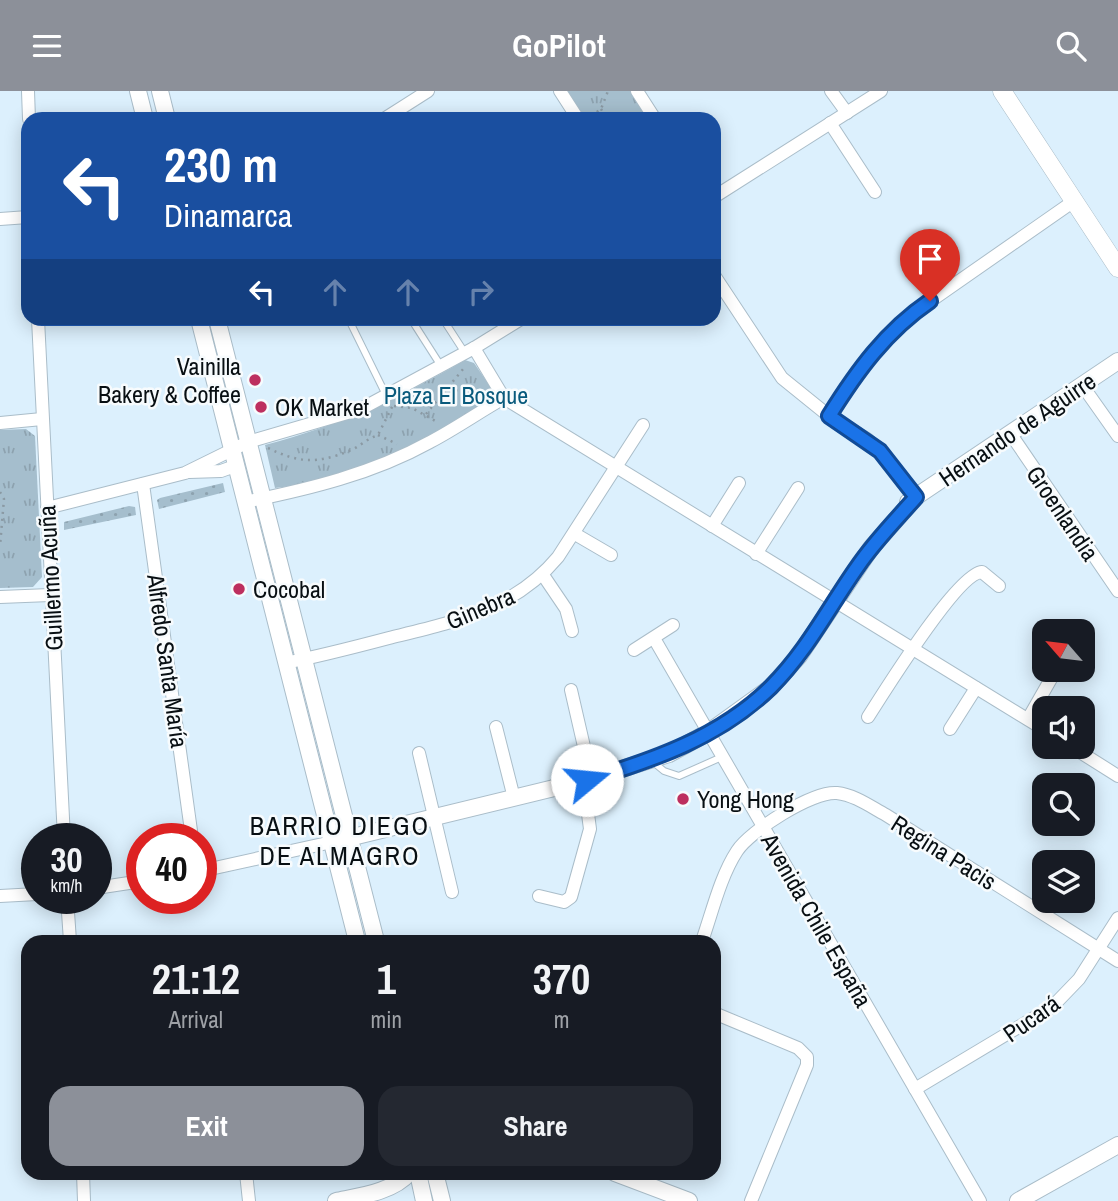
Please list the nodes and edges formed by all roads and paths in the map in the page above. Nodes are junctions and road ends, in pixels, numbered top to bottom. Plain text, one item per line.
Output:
1 (28, 91) edge
2 (138, 91) edge
3 (160, 91) edge
4 (428, 91) edge
5 (560, 91) edge
6 (638, 91) edge
7 (831, 91) edge
8 (881, 91) edge
9 (1002, 91) edge
10 (606, 92) edge
11 (601, 109) junction
12 (29, 112) edge
13 (143, 112) edge
14 (165, 112) edge
15 (395, 112) edge
16 (579, 112) edge
17 (595, 112) edge
18 (603, 112) edge
19 (651, 112) edge
20 (847, 113) junction
21 (830, 123) junction
22 (875, 192) dead end
23 (721, 193) edge
24 (1074, 201) junction
25 (21, 218) edge
26 (0, 219) edge
27 (1118, 268) edge
28 (721, 286) edge
29 (38, 326) edge
30 (201, 326) edge
31 (219, 326) edge
32 (352, 326) edge
33 (415, 326) edge
34 (448, 326) edge
35 (511, 326) edge
36 (469, 355) junction
37 (1118, 361) edge
38 (441, 366) junction
39 (1082, 385) junction
40 (449, 388) junction
41 (504, 398) junction
42 (390, 399) junction
43 (488, 400) dead end
44 (426, 414) junction
45 (829, 416) junction
46 (42, 419) junction
47 (0, 423) edge
48 (643, 425) dead end
49 (446, 433) junction
50 (1010, 433) junction
51 (378, 435) junction
52 (1118, 436) edge
53 (256, 444) junction
54 (230, 449) junction
55 (406, 454) junction
56 (235, 466) junction
57 (618, 468) junction
58 (185, 473) junction
59 (739, 483) dead end
60 (144, 484) junction
61 (797, 488) dead end
62 (0, 492) edge
63 (916, 497) junction
64 (262, 498) junction
65 (245, 502) junction
66 (47, 509) junction
67 (1, 520) edge
68 (712, 526) junction
69 (575, 534) junction
70 (0, 546) edge
71 (756, 554) junction
72 (611, 555) dead end
73 (543, 575) junction
74 (999, 586) dead end
75 (1118, 591) edge
76 (50, 595) junction
77 (0, 597) edge
78 (832, 601) junction
79 (673, 625) dead end
80 (572, 631) dead end
81 (655, 640) junction
82 (912, 649) junction
83 (634, 650) dead end
84 (302, 660) junction
85 (285, 663) junction
86 (1049, 683) edge
87 (976, 688) junction
88 (571, 690) dead end
89 (868, 717) dead end
90 (1028, 719) junction
91 (1032, 722) edge
92 (496, 727) dead end
93 (714, 728) junction
94 (950, 729) dead end
95 (419, 753) dead end
96 (724, 755) junction
97 (1091, 759) edge
98 (651, 761) junction
99 (1118, 776) edge
100 (587, 780) junction
101 (514, 798) junction
102 (434, 817) junction
103 (63, 823) edge
104 (190, 823) edge
105 (763, 827) junction
106 (350, 838) junction
107 (332, 842) junction
108 (217, 867) edge
109 (452, 892) dead end
110 (21, 895) edge
111 (0, 896) edge
112 (539, 896) dead end
113 (68, 914) edge
114 (1118, 918) edge
115 (70, 935) edge
116 (356, 935) edge
117 (374, 935) edge
118 (704, 935) edge
119 (1099, 949) junction
120 (1118, 961) edge
121 (721, 1016) edge
122 (915, 1089) junction
123 (1118, 1145) edge
124 (83, 1180) edge
125 (247, 1180) edge
126 (401, 1180) edge
127 (420, 1180) edge
128 (437, 1180) edge
129 (635, 1180) edge
130 (84, 1201) edge
131 (249, 1201) edge
132 (336, 1201) edge
133 (424, 1201) edge
134 (442, 1201) edge
135 (689, 1201) edge
136 (751, 1201) edge
137 (980, 1201) edge
138 (1018, 1201) edge

1 - 12 street
2 - 13 street
3 - 14 street
4 - 15 street
5 - 16 street
6 - 19 street
7 - 20 street
8 - 20 street
9 - 24 main road
10 - 11 path
11 - 17 path
11 - 18 path
20 - 21 street
21 - 22 street
21 - 23 street
24 - 27 main road
24 - 45 street
25 - 26 street
28 - 45 street
29 - 46 street, Guillermo Acuña
30 - 54 street
31 - 53 street
32 - 42 lane
33 - 38 lane
34 - 36 lane
35 - 36 street
36 - 38 street
36 - 40 path
36 - 41 street
37 - 39 street, Hernando de Aguirre
38 - 42 street
39 - 50 street, Hernando de Aguirre
39 - 52 street
40 - 43 path
40 - 44 path
41 - 49 street
41 - 57 street
42 - 44 path
42 - 51 path
42 - 53 street
44 - 49 path
45 - 63 street
46 - 47 street
46 - 66 street, Guillermo Acuña
48 - 57 street, Ginebra
49 - 55 street
50 - 63 street, Hernando de Aguirre
50 - 75 street, Groenlandia
51 - 53 path
51 - 55 path
53 - 54 street
53 - 64 street
54 - 56 street
54 - 58 street
55 - 64 street
56 - 58 street
56 - 65 street
57 - 68 street
57 - 69 street, Ginebra
58 - 60 street
59 - 68 street
60 - 66 street
60 - 104 street, Alfredo Santa María
61 - 71 street
62 - 67 path
63 - 78 street, Hernando de Aguirre
64 - 65 street
64 - 84 street
65 - 85 street
66 - 76 street, Guillermo Acuña
67 - 70 path
68 - 71 street
69 - 72 street
69 - 73 street, Ginebra
71 - 78 street
73 - 80 street
73 - 84 street, Ginebra
74 - 82 street
76 - 77 street
76 - 103 street, Guillermo Acuña
78 - 82 street
78 - 93 street, Hernando de Aguirre
79 - 81 street
81 - 83 street
81 - 93 street, Avenida Chile España
82 - 87 street
82 - 89 street
84 - 85 street, Ginebra
84 - 106 street
85 - 107 street
86 - 90 street
87 - 90 street
87 - 94 street
88 - 100 street
90 - 91 street
92 - 101 street
93 - 96 street, Avenida Chile España
93 - 98 street, Hernando de Aguirre
95 - 102 street
96 - 98 lane
96 - 105 street, Avenida Chile España
97 - 99 street
98 - 100 street, Hernando de Aguirre
100 - 101 street, Hernando de Aguirre
100 - 112 street
101 - 102 street, Hernando de Aguirre
102 - 106 street, Hernando de Aguirre
102 - 109 street
105 - 118 street, Regina Pacis
105 - 119 street, Regina Pacis
105 - 122 street, Avenida Chile España
106 - 107 street, Hernando de Aguirre
106 - 117 street
107 - 108 street, Hernando de Aguirre
107 - 116 street
110 - 111 street
113 - 115 street
114 - 119 street, Pucará
119 - 120 street, Regina Pacis
119 - 122 street, Pucará
121 - 136 street
122 - 137 street, Avenida Chile España
123 - 138 street
124 - 130 street
125 - 131 street
126 - 132 street
127 - 133 street
128 - 134 street
129 - 135 street

